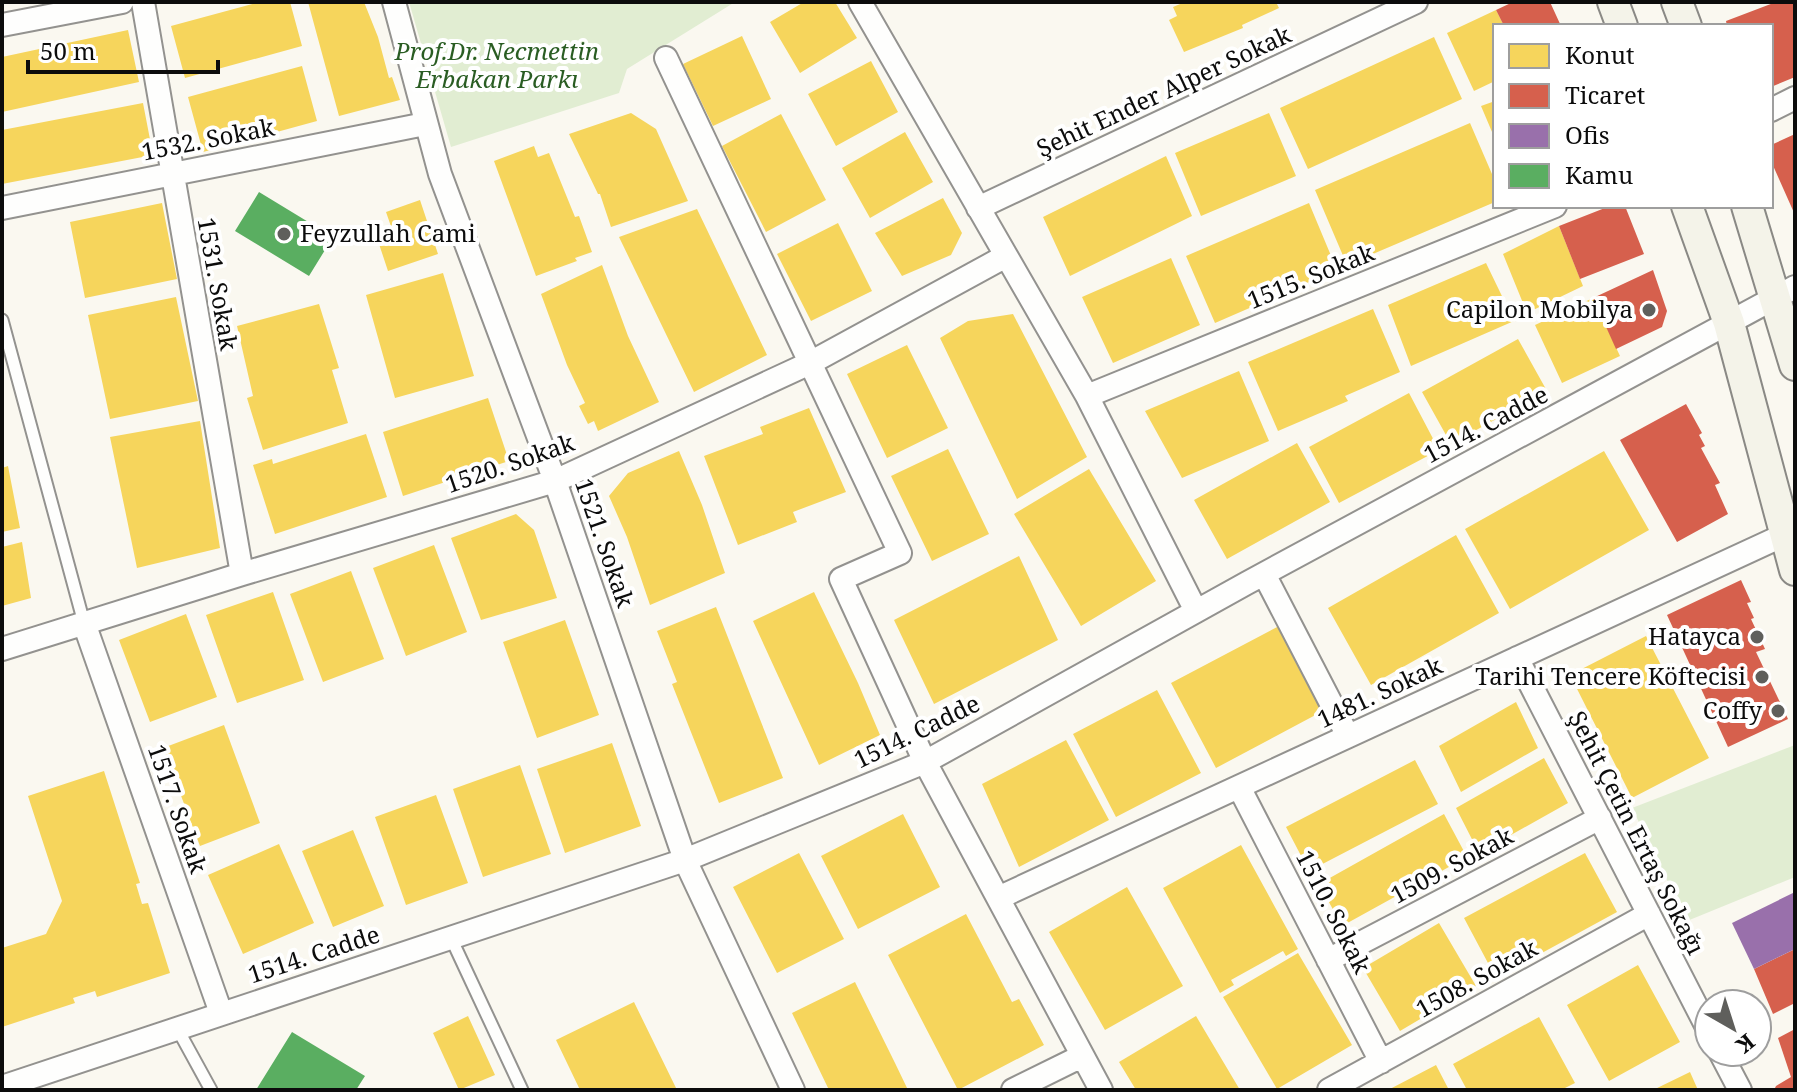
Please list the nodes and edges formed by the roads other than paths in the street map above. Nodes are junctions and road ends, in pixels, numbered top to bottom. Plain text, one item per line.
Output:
1 (122, 2) edge
2 (143, 2) edge
3 (394, 2) edge
4 (860, 2) edge
5 (1416, 2) edge
6 (1613, 2) edge
7 (1677, 2) edge
8 (1621, 24) edge
9 (1685, 24) edge
10 (2, 25) edge
11 (666, 58) dead end
12 (1795, 98) edge
13 (1773, 109) edge
14 (425, 124) junction
15 (172, 174) junction
16 (2, 208) edge
17 (978, 208) junction
18 (1550, 208) edge
19 (1688, 208) edge
20 (1748, 208) edge
21 (1006, 256) junction
22 (1785, 292) edge
23 (2, 320) edge
24 (1729, 323) junction
25 (810, 363) junction
26 (1795, 365) edge
27 (1087, 396) junction
28 (555, 481) junction
29 (1784, 535) junction
30 (1795, 570) edge
31 (242, 574) junction
32 (1264, 574) junction
33 (1196, 611) junction
34 (84, 623) junction
35 (2, 649) edge
36 (1517, 658) junction
37 (1348, 736) junction
38 (925, 762) junction
39 (1239, 787) junction
40 (1600, 818) junction
41 (685, 860) junction
42 (998, 898) junction
43 (1649, 914) junction
44 (451, 938) junction
45 (1328, 960) junction
46 (1693, 1000) edge
47 (221, 1013) junction
48 (177, 1028) junction
49 (1082, 1056) junction
50 (1381, 1062) junction
51 (1728, 1068) edge
52 (2, 1087) edge
53 (211, 1090) edge
54 (522, 1090) edge
55 (793, 1090) edge
56 (1013, 1090) edge
57 (1101, 1090) edge
58 (1329, 1090) edge
59 (1740, 1090) edge

1 - 10 street
2 - 15 street, 1531. Sokak
3 - 14 street, 1521. Sokak
4 - 17 street
5 - 17 street, Şehit Ender Alper Sokak
6 - 8 main road
7 - 9 main road
11 - 25 street
12 - 13 street
14 - 15 street, 1532. Sokak
14 - 28 street, 1521. Sokak
15 - 16 street, 1532. Sokak
15 - 31 street, 1531. Sokak
17 - 21 street
18 - 27 street, 1515. Sokak
19 - 24 main road
20 - 22 main road
21 - 25 street, 1520. Sokak
21 - 27 street
22 - 24 street, 1514. Cadde
22 - 26 main road
23 - 34 lane
24 - 29 main road
24 - 32 street, 1514. Cadde
25 - 28 street, 1520. Sokak
25 - 38 street
27 - 33 street
28 - 31 street, 1520. Sokak
28 - 41 street, 1521. Sokak
29 - 30 main road
29 - 36 street, 1481. Sokak
31 - 34 street, 1520. Sokak
32 - 33 street, 1514. Cadde
32 - 37 street
33 - 38 street, 1514. Cadde
34 - 35 street, 1520. Sokak
34 - 47 street, 1517. Sokak
36 - 37 street, 1481. Sokak
36 - 40 street, Şehit Çetin Ertaş Sokağı
37 - 39 street, 1481. Sokak
38 - 41 street, 1514. Cadde
38 - 42 street
39 - 42 street, 1481. Sokak
39 - 45 street, 1510. Sokak
40 - 43 street, Şehit Çetin Ertaş Sokağı
40 - 45 street, 1509. Sokak
41 - 44 street, 1514. Cadde
41 - 55 street, 1521. Sokak
42 - 49 street
43 - 46 street, Şehit Çetin Ertaş Sokağı
43 - 50 street, 1508. Sokak
44 - 47 street, 1514. Cadde
44 - 54 lane
45 - 50 street, 1510. Sokak
47 - 48 street, 1514. Cadde
48 - 52 street, 1514. Cadde
48 - 53 lane
49 - 56 street
49 - 57 street
50 - 58 street, 1508. Sokak
51 - 59 street

